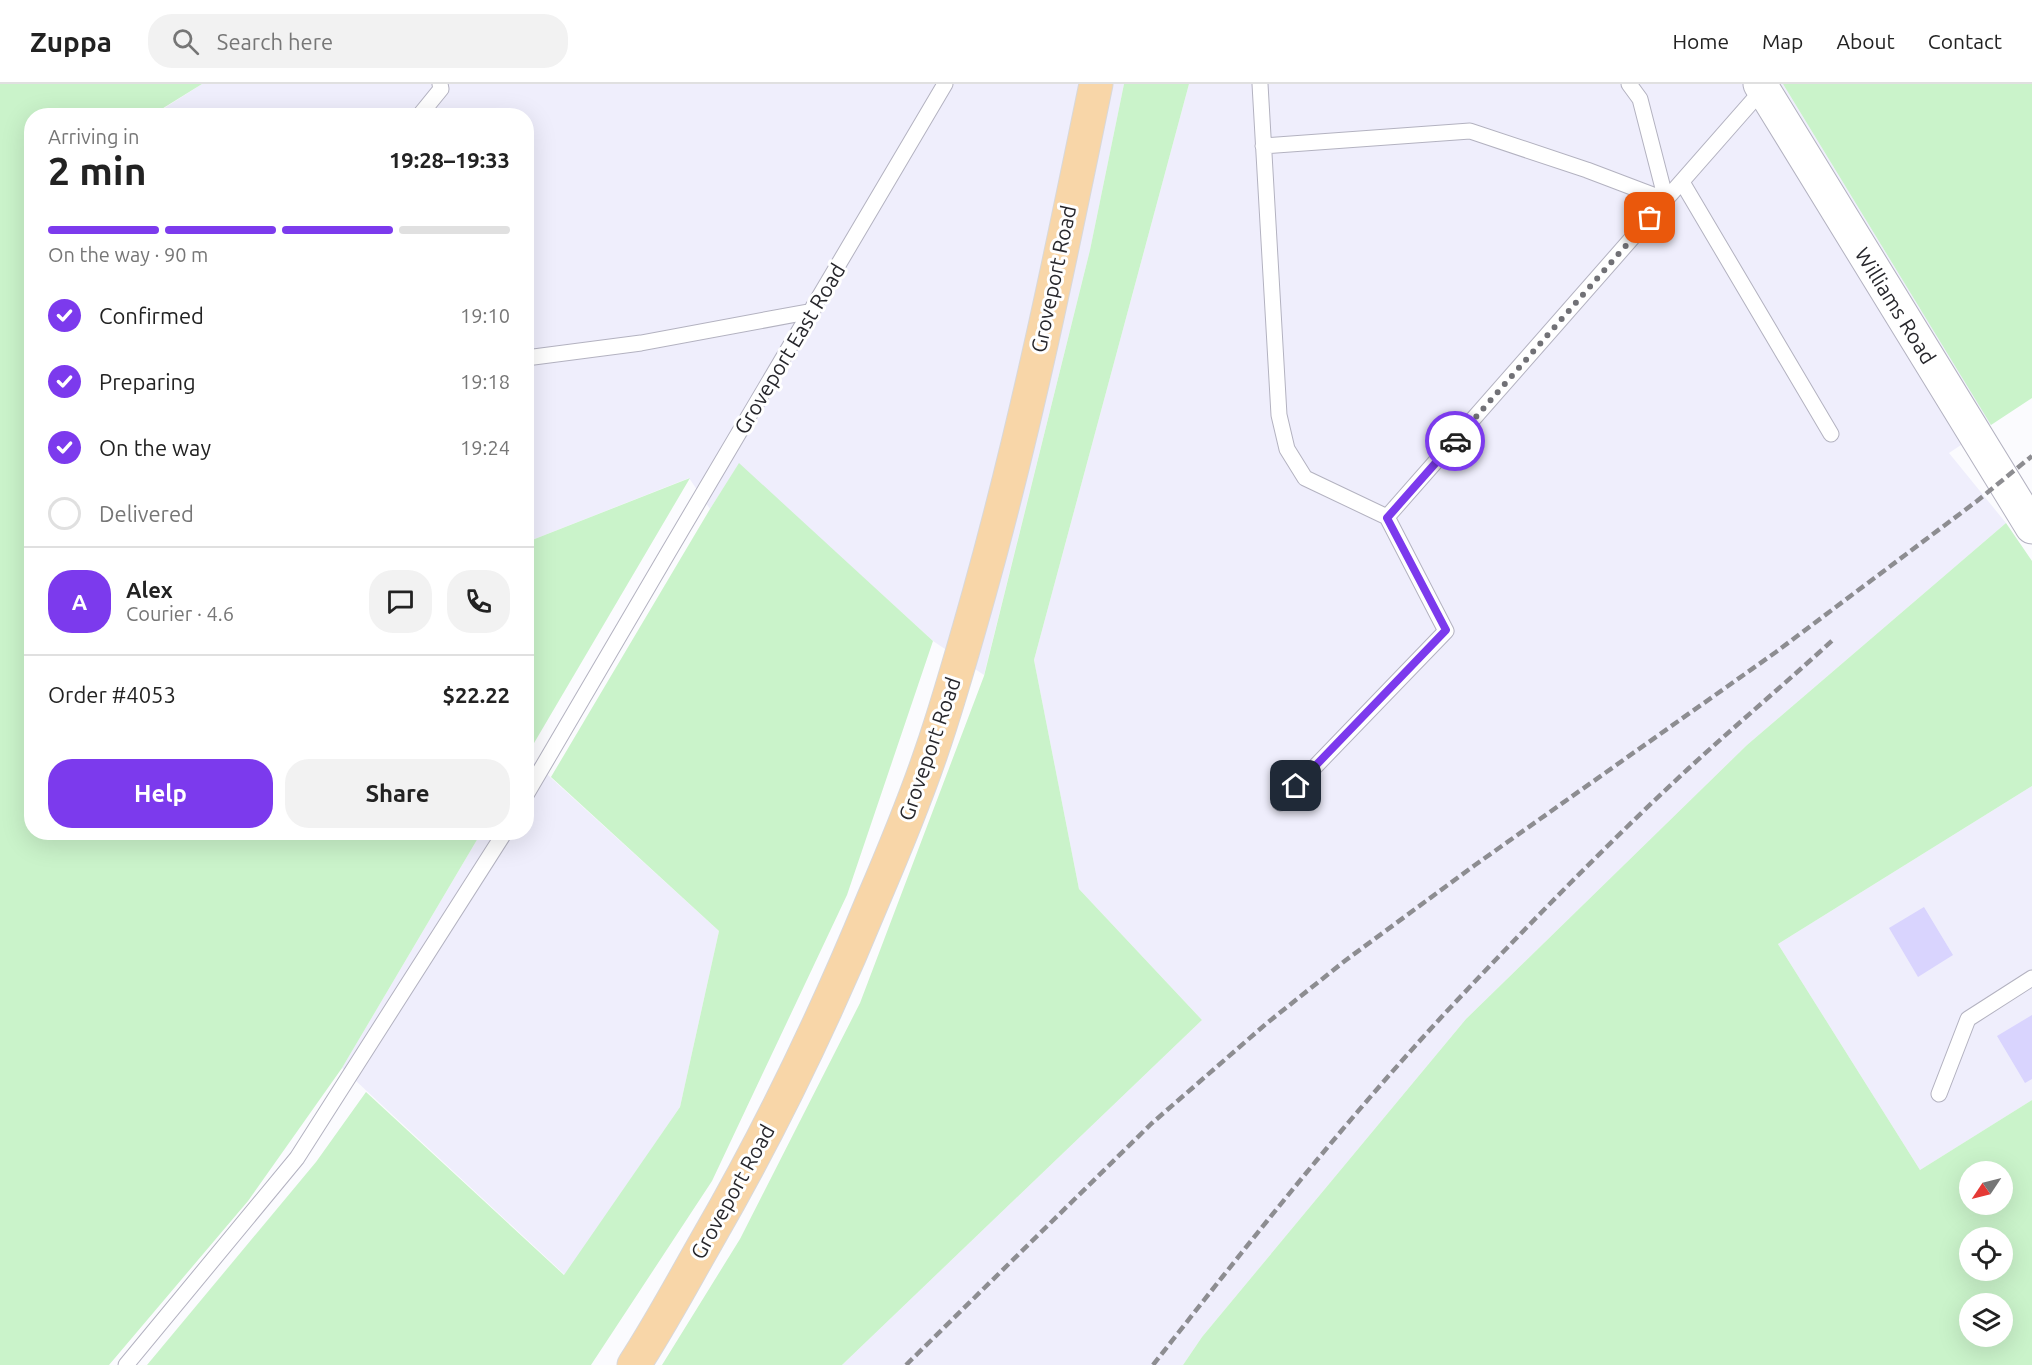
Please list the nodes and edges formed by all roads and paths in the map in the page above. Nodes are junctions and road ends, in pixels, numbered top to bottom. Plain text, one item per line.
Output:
1 (440, 84) edge
2 (945, 84) edge
3 (1096, 84) edge
4 (1260, 84) edge
5 (1629, 84) edge
6 (1761, 87) edge
7 (426, 108) edge
8 (1263, 146) junction
9 (1682, 182) junction
10 (1666, 200) junction
11 (813, 311) junction
12 (534, 357) edge
13 (1831, 434) dead end
14 (1387, 518) junction
15 (2032, 527) edge
16 (534, 781) edge
17 (1280, 803) dead end
18 (500, 840) edge
19 (2032, 978) edge
20 (1939, 1094) dead end
21 (126, 1365) edge
22 (634, 1365) edge

1 - 7 lane
2 - 11 lane, Groveport East Road
3 - 22 main road, Groveport Road
4 - 8 lane
5 - 10 lane
6 - 9 lane
6 - 15 main road, Williams Road
8 - 10 lane
8 - 14 lane
9 - 10 lane
9 - 13 lane
10 - 14 lane
11 - 12 lane
11 - 16 lane, Groveport East Road
14 - 17 lane
18 - 21 lane
19 - 20 lane

